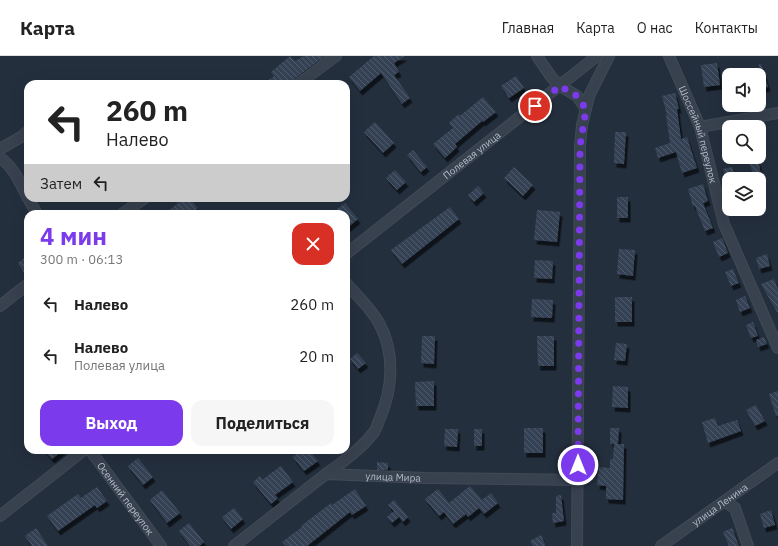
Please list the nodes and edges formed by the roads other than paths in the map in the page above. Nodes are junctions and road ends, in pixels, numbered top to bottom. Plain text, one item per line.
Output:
1 (336, 56) edge
2 (537, 56) edge
3 (597, 56) edge
4 (609, 56) edge
5 (669, 56) edge
6 (303, 80) edge
7 (560, 86) junction
8 (586, 109) junction
9 (778, 113) edge
10 (700, 127) junction
11 (24, 134) edge
12 (0, 149) edge
13 (0, 158) edge
14 (24, 191) edge
15 (140, 202) edge
16 (128, 210) edge
17 (350, 251) edge
18 (24, 287) edge
19 (350, 287) edge
20 (0, 306) edge
21 (778, 348) edge
22 (79, 454) edge
23 (93, 454) edge
24 (778, 463) edge
25 (326, 474) junction
26 (578, 480) junction
27 (725, 502) junction
28 (0, 516) edge
29 (575, 545) edge
30 (161, 546) edge
31 (234, 546) edge
32 (661, 546) edge
33 (748, 546) edge

1 - 6 street
2 - 7 street
3 - 7 street, Полевая улица
4 - 8 street
5 - 10 street, Шоссейный переулок
7 - 8 street
7 - 17 street, Полевая улица
8 - 26 street
9 - 10 street
10 - 21 street, Шоссейный переулок
11 - 12 street
13 - 14 street
15 - 16 street
18 - 20 street
19 - 25 street
22 - 28 street
23 - 30 street, Осенний переулок
24 - 27 street, улица Ленина
25 - 26 street, улица Мира
25 - 31 street
26 - 29 street
27 - 32 street, улица Ленина
27 - 33 street

